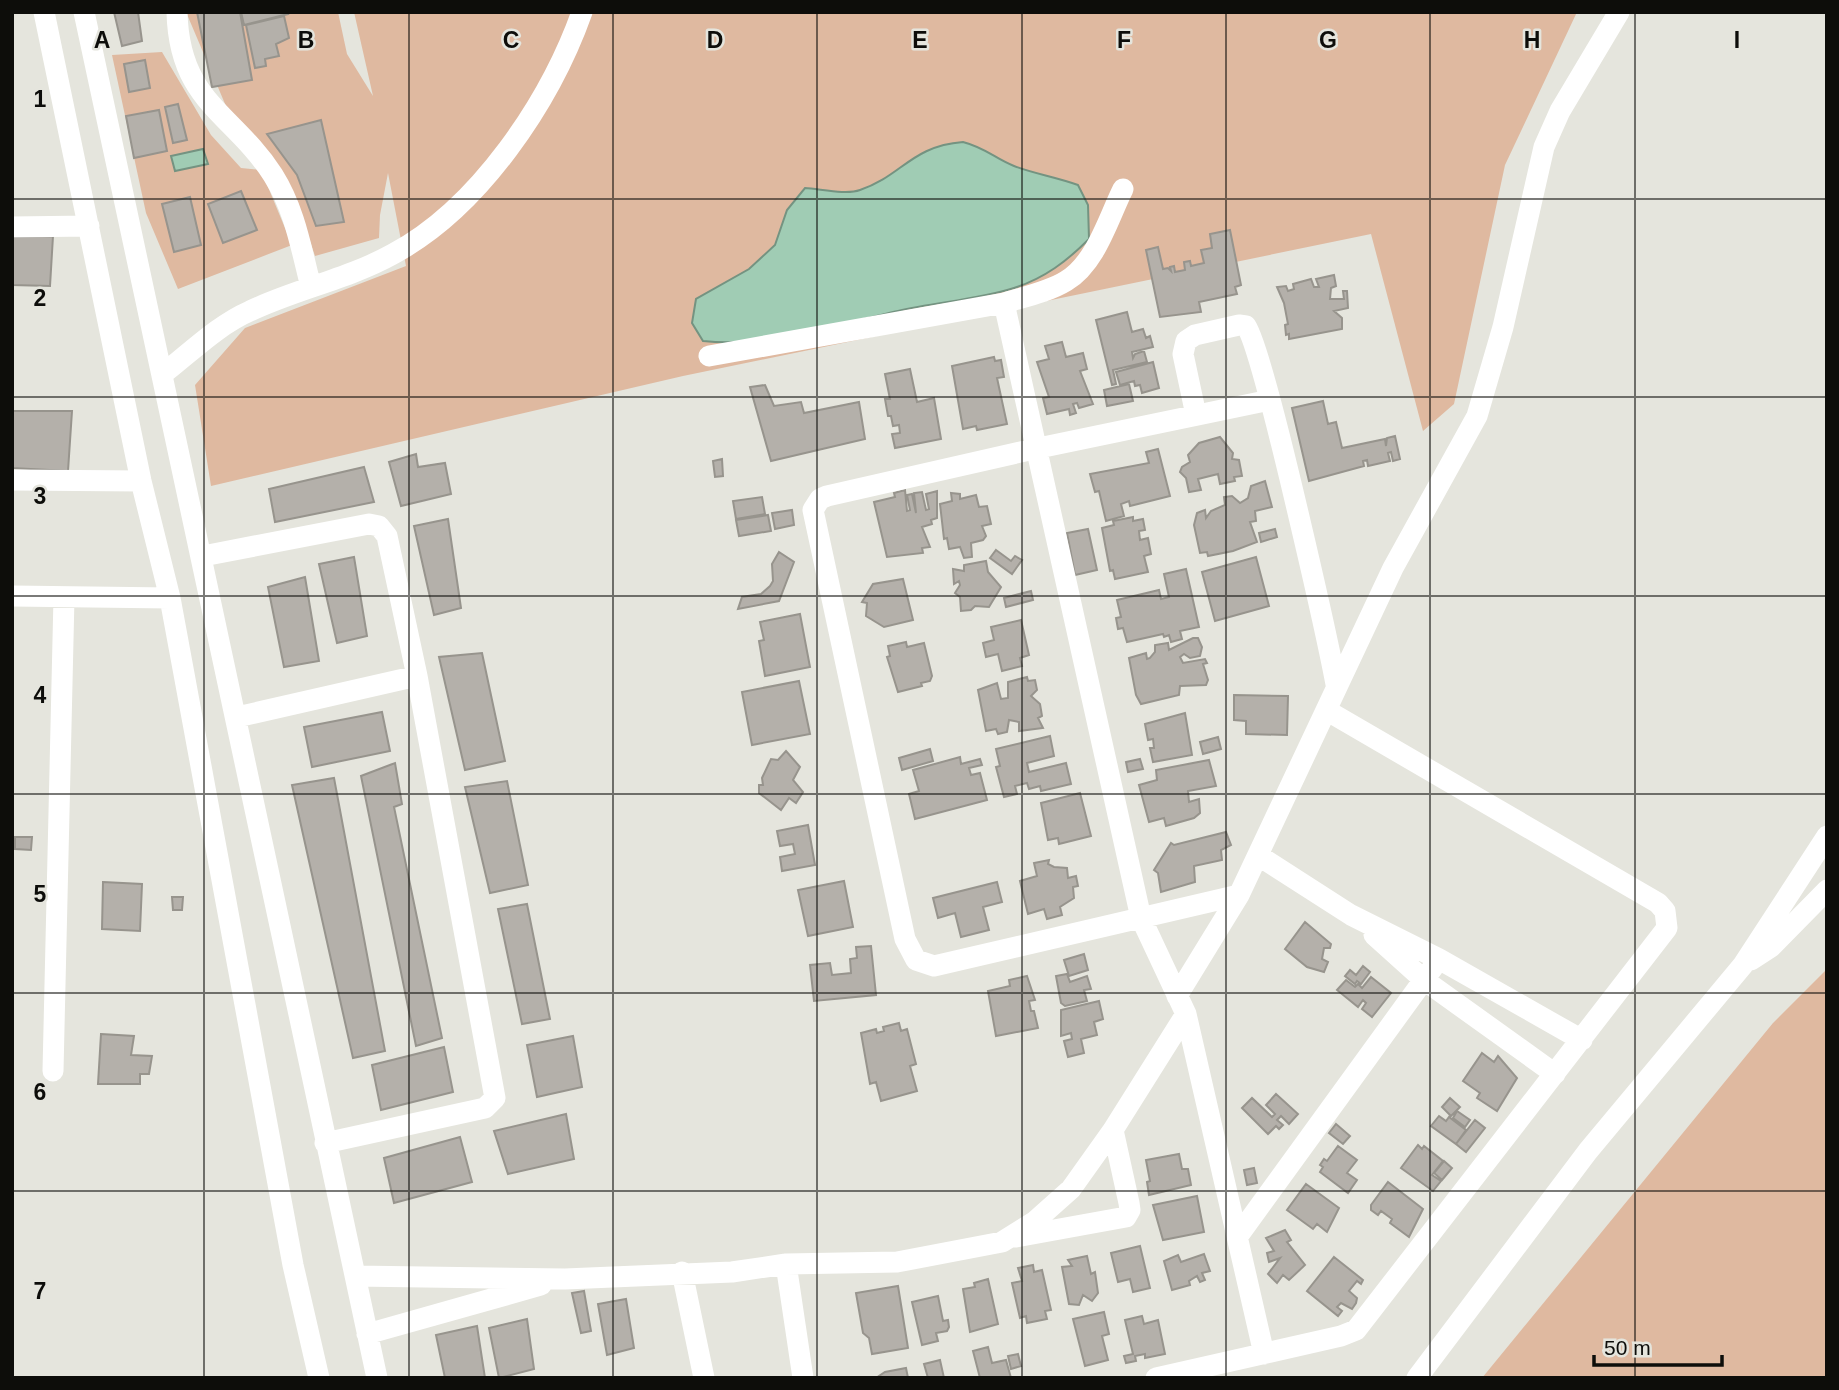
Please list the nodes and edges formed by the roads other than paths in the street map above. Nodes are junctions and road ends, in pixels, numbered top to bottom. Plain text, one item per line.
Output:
1 (44, 12) edge
2 (84, 12) edge
3 (177, 12) edge
4 (582, 12) edge
5 (1611, 17) edge
6 (1123, 189) dead end
7 (89, 226) junction
8 (12, 227) edge
9 (311, 287) junction
10 (1004, 303) junction
11 (709, 356) dead end
12 (164, 373) junction
13 (1270, 400) junction
14 (1196, 415) junction
15 (1034, 449) junction
16 (12, 480) edge
17 (141, 481) junction
18 (203, 556) junction
19 (12, 596) edge
20 (64, 597) junction
21 (170, 598) junction
22 (418, 676) junction
23 (1336, 684) junction
24 (1326, 710) junction
25 (237, 717) junction
26 (1827, 836) edge
27 (1259, 856) junction
28 (1827, 890) edge
29 (1239, 895) junction
30 (1351, 915) junction
31 (1141, 918) junction
32 (1439, 959) junction
33 (1743, 965) junction
34 (1424, 980) junction
35 (1181, 1005) junction
36 (1582, 1040) junction
37 (53, 1072) dead end
38 (1555, 1074) junction
39 (1113, 1130) junction
40 (325, 1143) junction
41 (1238, 1236) junction
42 (1014, 1237) junction
43 (786, 1264) junction
44 (682, 1272) junction
45 (355, 1276) junction
46 (565, 1279) junction
47 (367, 1334) junction
48 (1264, 1354) junction
49 (319, 1378) edge
50 (377, 1378) edge
51 (704, 1378) edge
52 (803, 1378) edge
53 (1156, 1378) edge
54 (1417, 1378) edge

1 - 7 street
2 - 12 street
3 - 9 street
4 - 9 street
5 - 23 street
6 - 10 street
7 - 8 street
7 - 17 street
9 - 12 street
10 - 11 street
10 - 15 street
12 - 18 street
13 - 14 street
13 - 14 street
13 - 23 street
14 - 15 street
15 - 31 street
15 - 31 street
16 - 17 street
17 - 21 street
18 - 22 street
18 - 25 street
19 - 20 street
20 - 21 street
20 - 37 street
21 - 49 street
22 - 25 street
22 - 40 street
23 - 24 street
24 - 27 street
24 - 36 street
25 - 40 street
26 - 33 street
27 - 29 street
27 - 30 street
28 - 33 street
29 - 31 street
29 - 35 street
30 - 32 street
30 - 34 street
31 - 35 street
32 - 34 street
32 - 36 street
33 - 54 street
34 - 38 street
34 - 41 street
35 - 39 street
35 - 41 street
36 - 38 street
38 - 48 street
39 - 42 street
39 - 42 street
40 - 45 street
41 - 48 street
42 - 43 street
43 - 44 street
43 - 52 street
44 - 46 street
44 - 51 street
45 - 46 street
45 - 47 street
46 - 47 street
47 - 50 street
48 - 53 street

